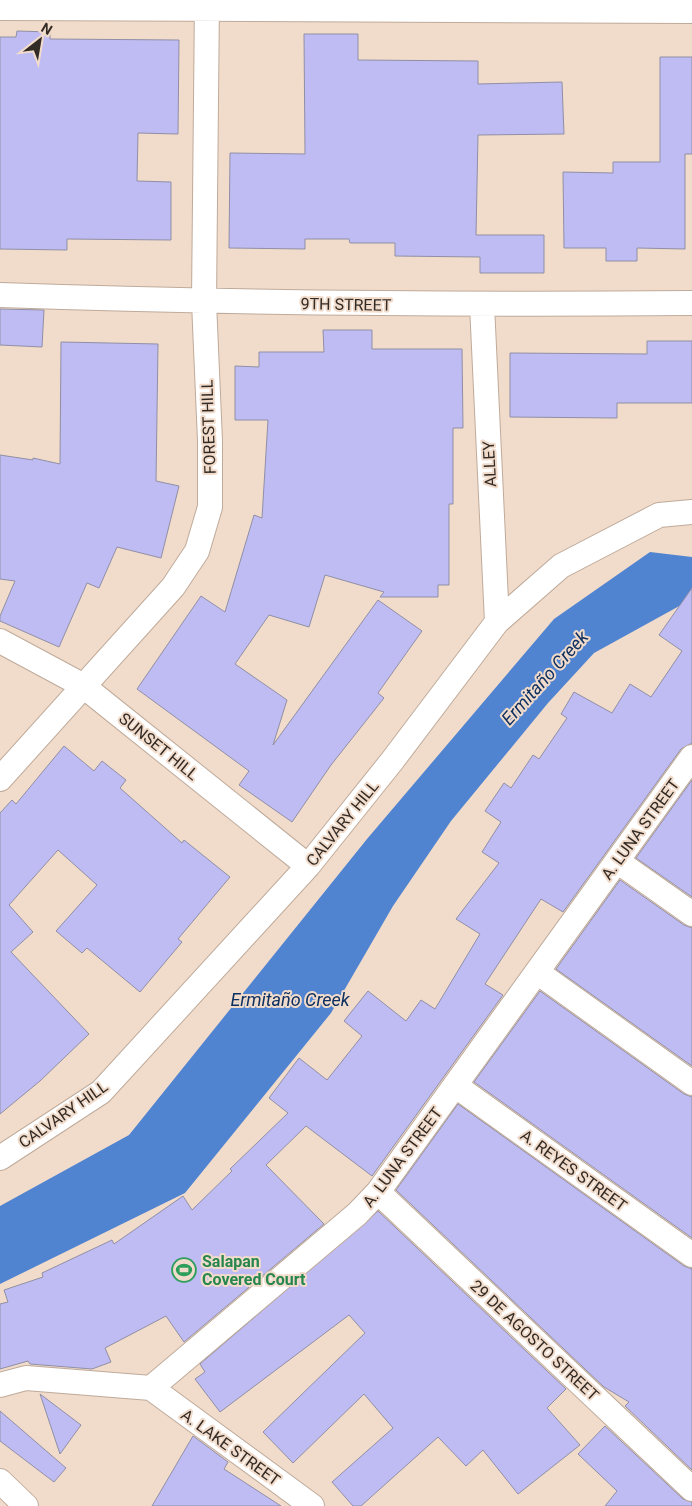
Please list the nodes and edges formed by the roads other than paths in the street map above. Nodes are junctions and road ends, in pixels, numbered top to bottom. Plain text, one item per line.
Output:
1 (207, 4) edge
2 (0, 8) edge
3 (692, 11) edge
4 (0, 295) edge
5 (204, 302) junction
6 (692, 303) edge
7 (482, 305) junction
8 (692, 512) edge
9 (497, 622) junction
10 (0, 642) edge
11 (82, 685) junction
12 (692, 757) edge
13 (0, 779) edge
14 (617, 861) junction
15 (308, 866) junction
16 (692, 914) edge
17 (537, 972) junction
18 (692, 1083) edge
19 (456, 1086) junction
20 (0, 1158) edge
21 (378, 1192) junction
22 (692, 1255) edge
23 (0, 1385) edge
24 (150, 1388) junction
25 (0, 1481) edge
26 (692, 1489) edge
27 (26, 1506) edge
28 (312, 1506) edge

1 - 2 street
1 - 3 street
1 - 5 street, FOREST HILL
4 - 5 street, 9TH STREET
5 - 7 street, 9TH STREET
5 - 11 street, FOREST HILL
6 - 7 street, 9TH STREET
7 - 9 street, ALLEY
8 - 9 street, CALVARY HILL
9 - 15 street, CALVARY HILL
10 - 11 street, SUNSET HILL
11 - 13 street, FOREST HILL
11 - 15 street, SUNSET HILL
12 - 14 street, A. LUNA STREET
14 - 16 street
14 - 17 street, A. LUNA STREET
15 - 20 street, CALVARY HILL
17 - 18 street
17 - 19 street, A. LUNA STREET
19 - 21 street, A. LUNA STREET
19 - 22 street, A. REYES STREET
21 - 24 street, A. LUNA STREET
21 - 26 street, 29 DE AGOSTO STREET
23 - 24 street
24 - 28 street, A. LAKE STREET
25 - 27 street

